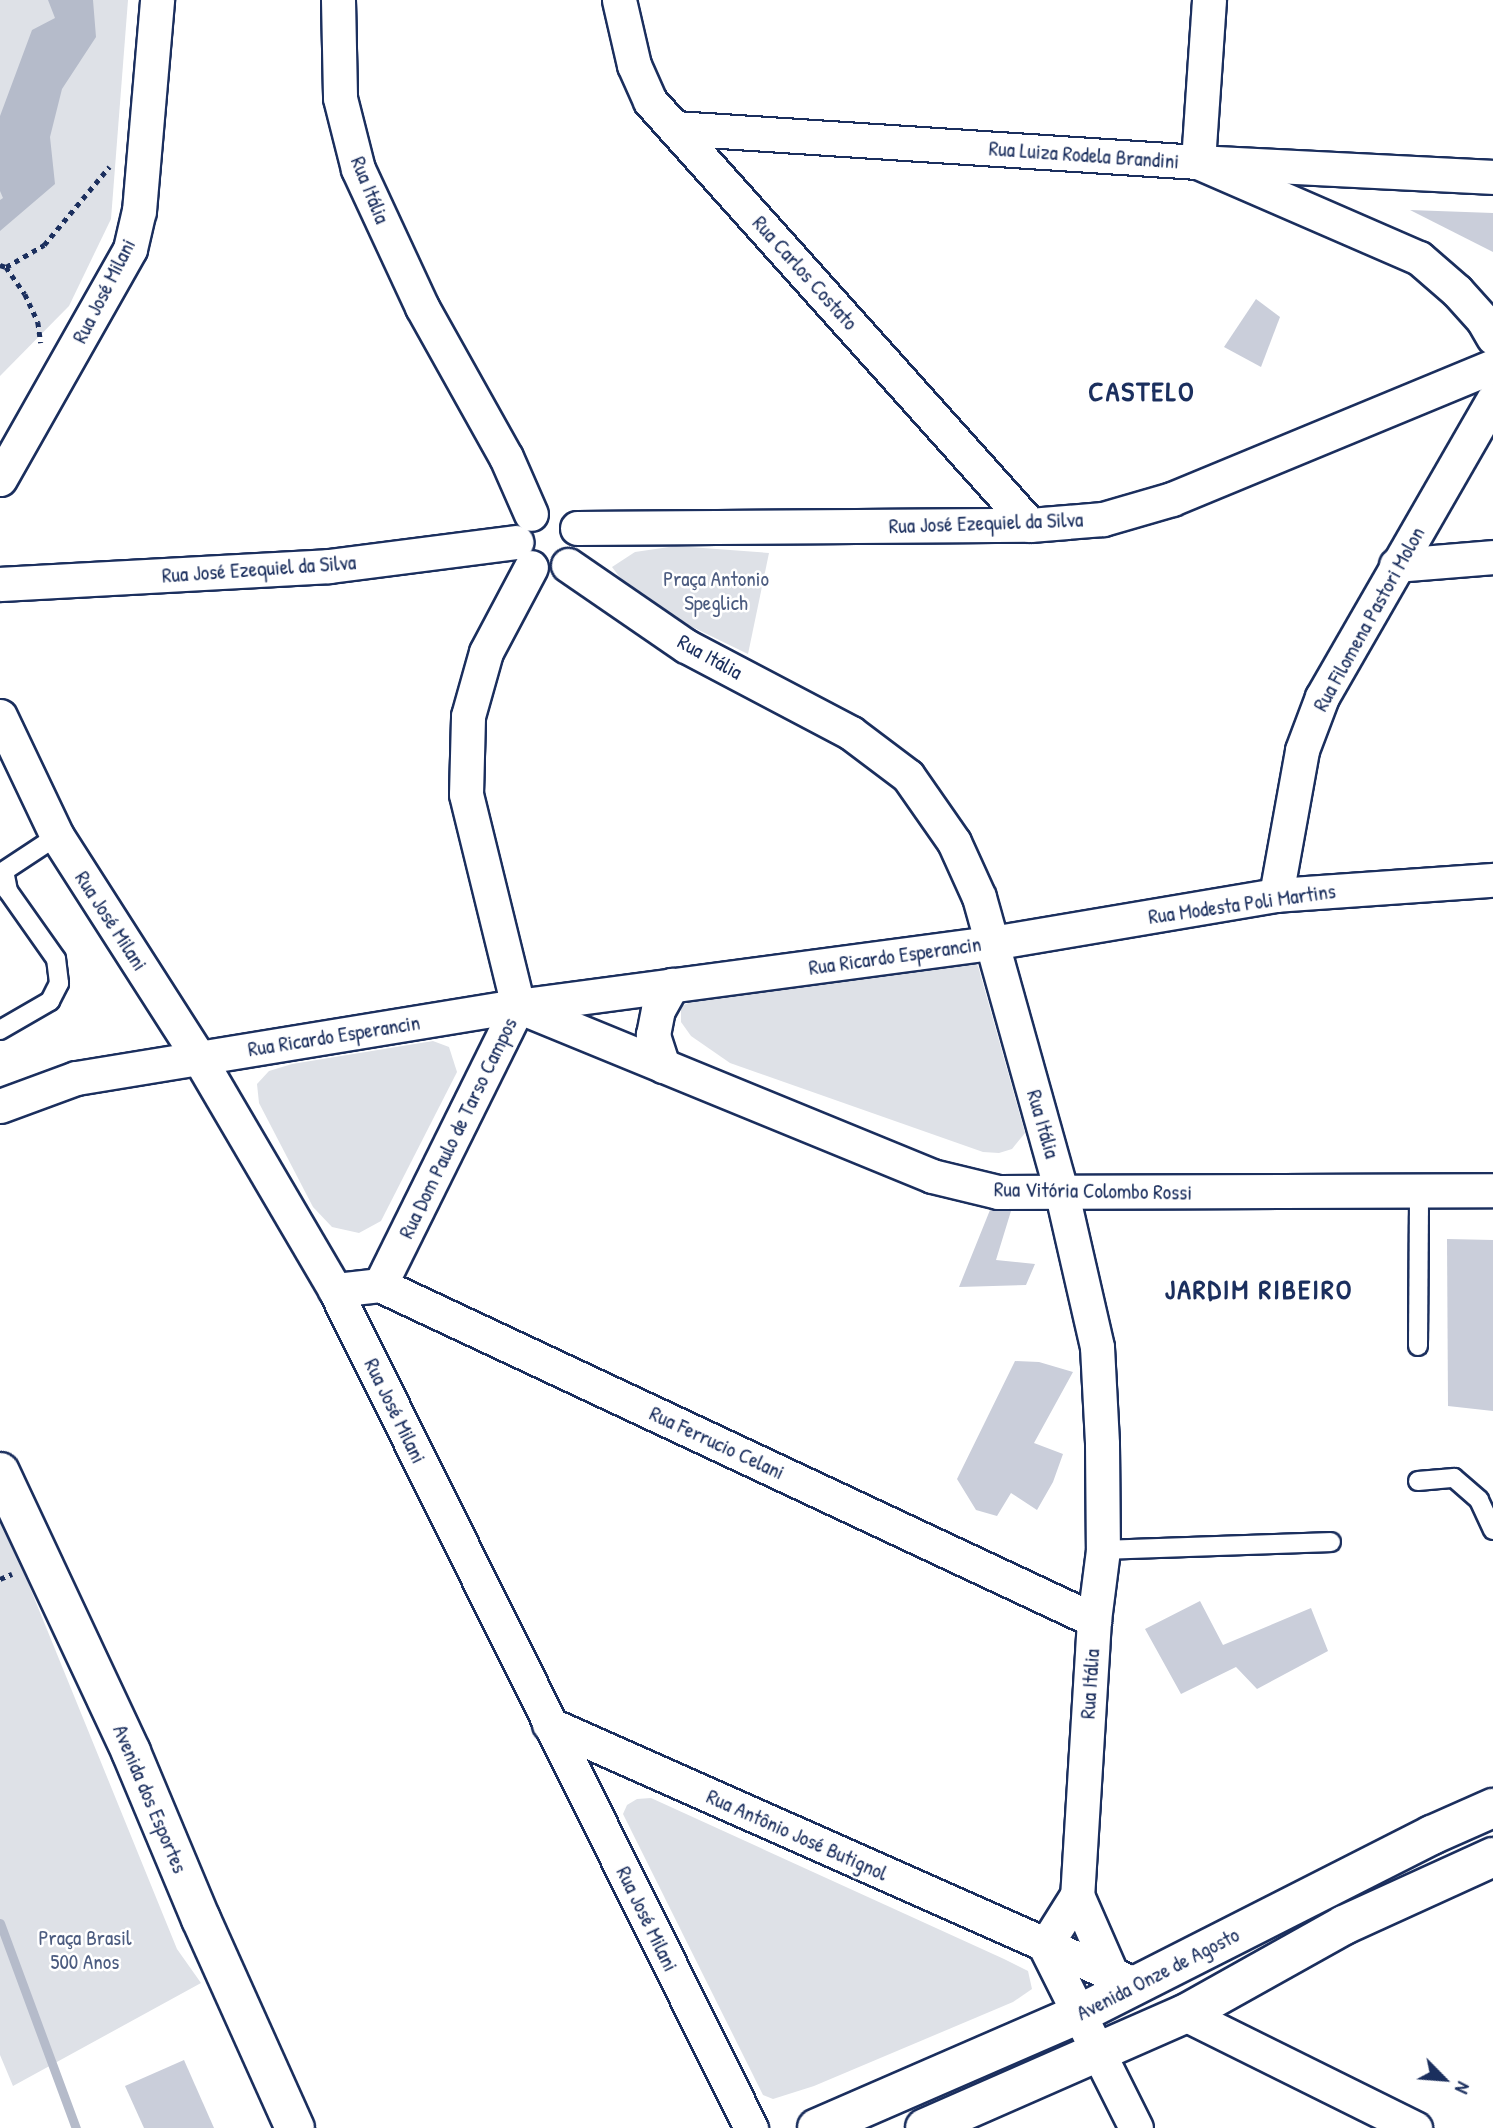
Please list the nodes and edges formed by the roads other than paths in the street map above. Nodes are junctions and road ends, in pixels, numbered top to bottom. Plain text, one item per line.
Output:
1 (157, 0) edge
2 (338, 0) edge
3 (619, 0) edge
4 (1209, 0) edge
5 (675, 128) junction
6 (1198, 162) junction
7 (1493, 177) edge
8 (1493, 337) edge
9 (1493, 366) edge
10 (1493, 400) edge
11 (0, 479) edge
12 (1030, 525) junction
13 (577, 528) junction
14 (526, 541) junction
15 (1493, 557) edge
16 (568, 565) junction
17 (1396, 565) junction
18 (0, 584) edge
19 (0, 716) edge
20 (57, 836) junction
21 (1493, 880) edge
22 (1276, 895) junction
23 (992, 943) junction
24 (672, 985) junction
25 (518, 1006) junction
26 (0, 1030) edge
27 (199, 1058) junction
28 (663, 1066) junction
29 (0, 1106) edge
30 (1493, 1190) edge
31 (1419, 1191) junction
32 (1062, 1194) junction
33 (380, 1285) junction
34 (335, 1290) junction
35 (1418, 1346) dead end
36 (0, 1472) edge
37 (1418, 1481) dead end
38 (1493, 1530) edge
39 (1331, 1542) dead end
40 (1103, 1550) junction
41 (1094, 1620) junction
42 (549, 1724) junction
43 (1493, 1808) edge
44 (1493, 1857) edge
45 (1077, 1895) junction
46 (1045, 1946) junction
47 (1124, 1979) junction
48 (1079, 2014) junction
49 (1185, 2014) junction
50 (1097, 2052) junction
51 (295, 2128) edge
52 (751, 2128) edge
53 (817, 2128) edge
54 (925, 2128) edge
55 (1136, 2128) edge
56 (1415, 2128) edge

1 - 11 street, Rua José Milani
2 - 14 street, Rua Itália
3 - 5 street, Rua Carlos Costato
4 - 6 street
5 - 6 street, Rua Luiza Rodela Brandini
5 - 12 street, Rua Carlos Costato
6 - 7 street, Rua Luiza Rodela Brandini
6 - 8 street
9 - 12 street, Rua José Ezequiel da Silva
10 - 17 street, Rua Filomena Pastori Molon
12 - 13 street, Rua José Ezequiel da Silva
13 - 14 street
13 - 16 street
14 - 16 street
14 - 18 street, Rua José Ezequiel da Silva
14 - 25 street, Rua Dom Paulo de Tarso Campos
15 - 17 street
16 - 23 street, Rua Itália
17 - 22 street, Rua Filomena Pastori Molon
19 - 20 street, Rua José Milani
20 - 26 lane
20 - 27 street, Rua José Milani
21 - 22 street, Rua Modesta Poli Martins
22 - 23 street, Rua Modesta Poli Martins
23 - 24 street, Rua Ricardo Esperancin
23 - 32 street, Rua Itália
24 - 25 street, Rua Ricardo Esperancin
24 - 28 street
25 - 27 street, Rua Ricardo Esperancin
25 - 28 street, Rua Vitória Colombo Rossi
25 - 33 street, Rua Dom Paulo de Tarso Campos
27 - 29 street, Rua Ricardo Esperancin
27 - 34 street, Rua José Milani
28 - 32 street, Rua Vitória Colombo Rossi
30 - 31 street, Rua Vitória Colombo Rossi
31 - 32 street, Rua Vitória Colombo Rossi
31 - 35 lane
32 - 40 street, Rua Itália
33 - 34 street
33 - 41 street, Rua Ferrucio Celani
34 - 42 street, Rua José Milani
36 - 51 main road, Avenida dos Esportes
37 - 38 lane
39 - 40 lane
40 - 41 street, Rua Itália
41 - 45 street, Rua Itália
42 - 46 street, Rua Antônio José Butignol
42 - 52 street, Rua José Milani
43 - 47 main road, Avenida Onze de Agosto
44 - 49 main road, Avenida Onze de Agosto
45 - 46 street
45 - 47 street
46 - 47 street, Rua Antônio José Butignol
46 - 48 street
47 - 48 main road, Avenida Onze de Agosto
48 - 50 street
48 - 53 main road, Avenida Onze de Agosto
49 - 50 main road, Avenida Onze de Agosto
49 - 56 street
50 - 54 main road, Avenida Onze de Agosto
50 - 55 street

